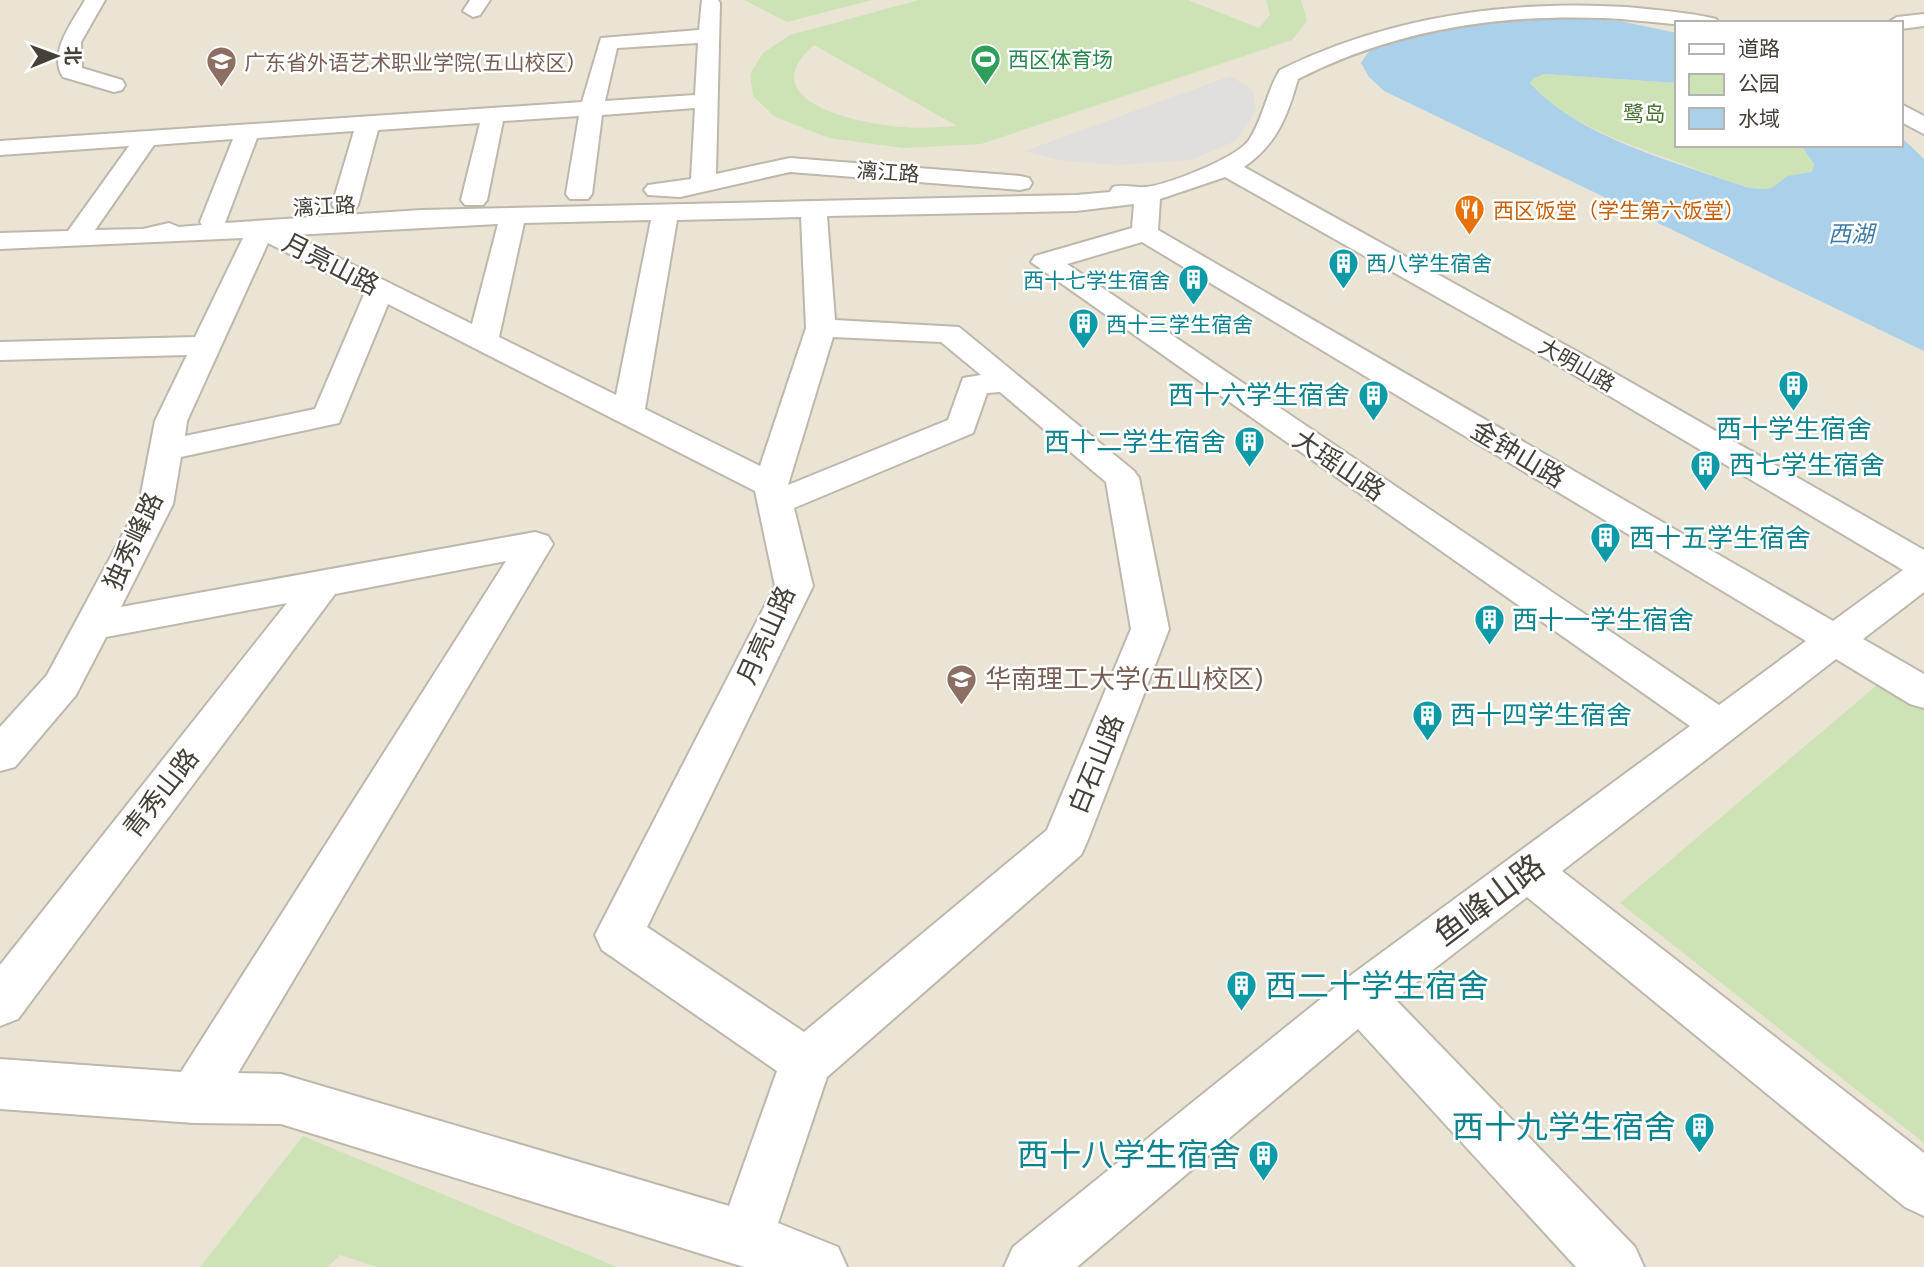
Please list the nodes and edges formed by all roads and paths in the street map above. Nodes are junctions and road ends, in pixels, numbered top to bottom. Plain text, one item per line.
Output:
1 (94, 0) edge
2 (1617, 0) edge
3 (1692, 1) edge
4 (710, 3) dead end
5 (1924, 20) edge
6 (1701, 21) edge
7 (1903, 22) edge
8 (706, 36) junction
9 (114, 85) dead end
10 (704, 101) junction
11 (592, 108) junction
12 (1903, 112) edge
13 (493, 115) junction
14 (368, 123) junction
15 (1924, 127) edge
16 (248, 131) junction
17 (147, 138) junction
18 (26, 146) junction
19 (0, 148) edge
20 (1227, 168) junction
21 (0, 176) edge
22 (703, 184) junction
23 (579, 194) junction
24 (1147, 195) junction
25 (474, 200) junction
26 (345, 205) junction
27 (813, 208) junction
28 (666, 211) junction
29 (513, 216) junction
30 (214, 222) junction
31 (261, 229) junction
32 (1145, 233) junction
33 (143, 237) junction
34 (76, 239) junction
35 (0, 241) edge
36 (380, 289) junction
37 (821, 328) junction
38 (483, 340) junction
39 (207, 346) junction
40 (0, 351) edge
41 (1007, 382) junction
42 (628, 413) junction
43 (166, 450) junction
44 (773, 494) junction
45 (1924, 566) edge
46 (1924, 573) edge
47 (323, 583) junction
48 (93, 625) junction
49 (1834, 641) junction
50 (1924, 693) edge
51 (1720, 726) junction
52 (0, 755) edge
53 (1528, 871) junction
54 (1360, 997) junction
55 (0, 1003) edge
56 (806, 1062) junction
57 (0, 1084) edge
58 (194, 1098) junction
59 (1924, 1188) edge
60 (745, 1238) junction
61 (818, 1267) edge
62 (1033, 1267) edge
63 (1615, 1267) edge

1 - 9 street
2 - 3 street
4 - 8 street
5 - 7 street
6 - 20 street, 漓江路
8 - 10 street
8 - 11 street
10 - 11 street
10 - 22 street
11 - 13 street
11 - 23 street
12 - 15 street
13 - 14 street
13 - 25 street
14 - 16 street
14 - 26 street
16 - 17 street
16 - 30 street
17 - 18 street
17 - 34 street
18 - 19 street
18 - 21 street
20 - 24 street, 漓江路
20 - 45 street, 大明山路
22 - 23 street, 漓江路
22 - 24 street, 漓江路
23 - 25 street, 漓江路
24 - 27 street
24 - 32 street
25 - 26 street, 漓江路
26 - 30 street, 漓江路
27 - 28 street
27 - 37 street
28 - 29 street
28 - 42 street
29 - 31 street
29 - 38 street
30 - 33 street, 漓江路
31 - 33 street
31 - 36 street, 月亮山路
31 - 39 street, 独秀峰路
32 - 49 street, 金钟山路
32 - 51 street, 大瑶山路
33 - 34 street, 漓江路
34 - 35 street, 漓江路
36 - 38 street, 月亮山路
36 - 43 street
37 - 41 street, 白石山路
37 - 44 street
38 - 42 street, 月亮山路
39 - 40 street
39 - 43 street, 独秀峰路
41 - 44 street
41 - 56 street, 白石山路
42 - 44 street, 月亮山路
43 - 48 street, 独秀峰路
44 - 56 street, 月亮山路
46 - 49 street, 鱼峰山路
47 - 48 street
47 - 55 street, 青秀山路
47 - 58 street
48 - 52 street, 独秀峰路
49 - 50 street, 金钟山路
49 - 51 street, 鱼峰山路
51 - 53 street, 鱼峰山路
53 - 54 street, 鱼峰山路
53 - 59 street
54 - 62 street, 鱼峰山路
54 - 63 street
56 - 60 street
57 - 58 street
58 - 60 street
60 - 61 street

